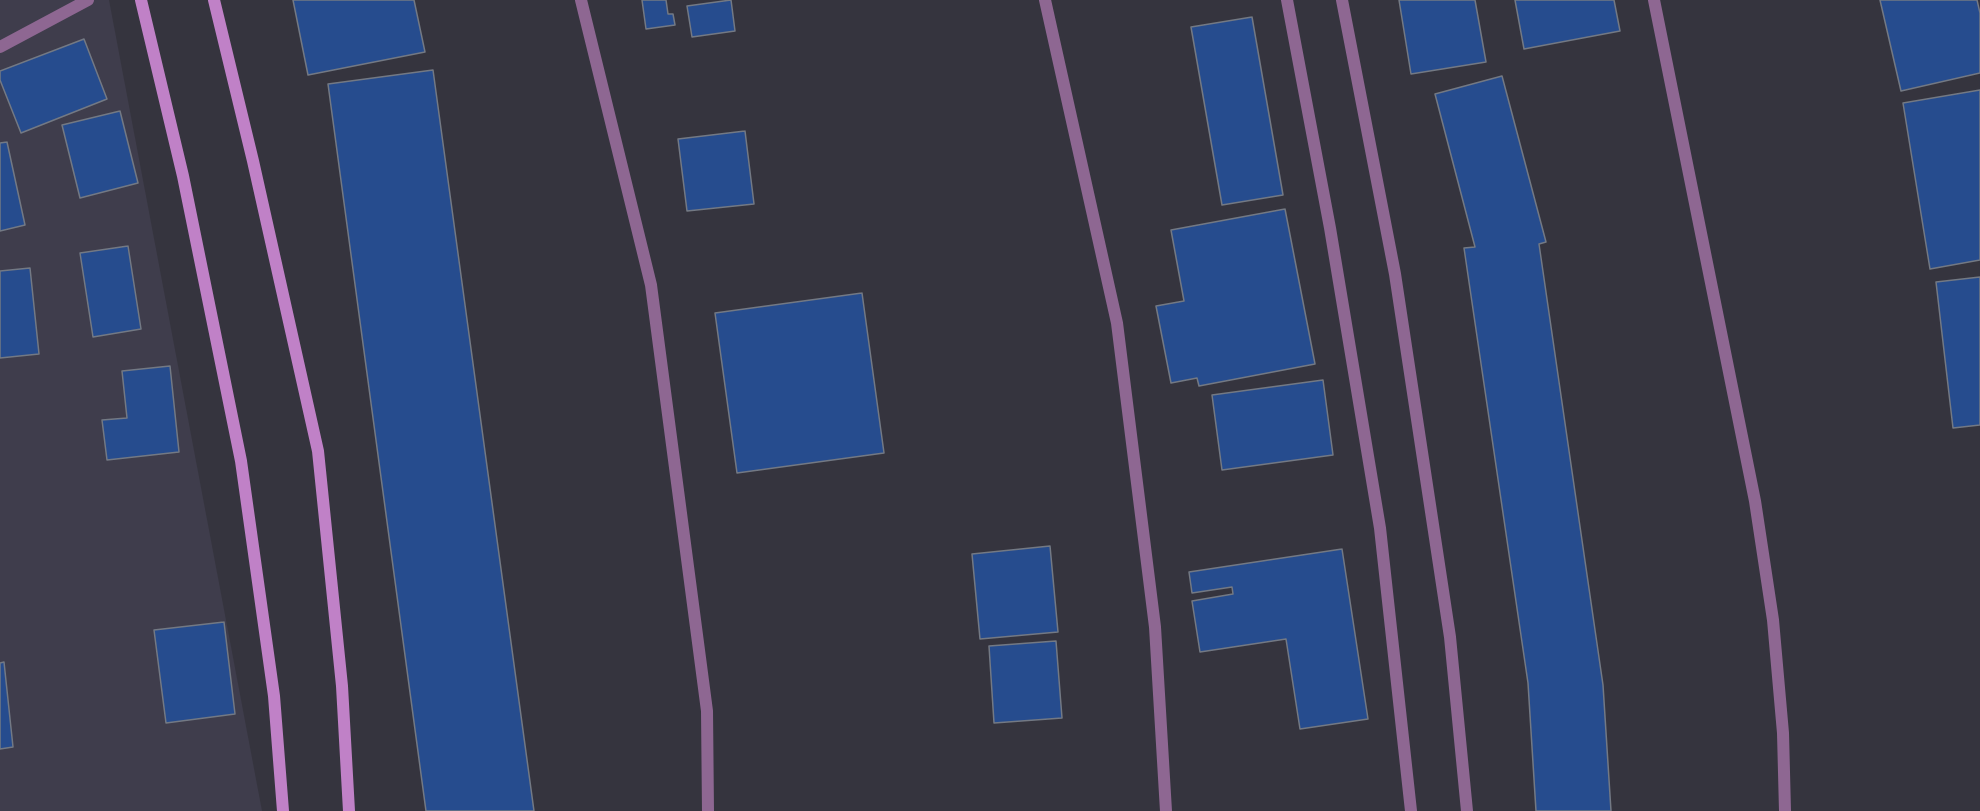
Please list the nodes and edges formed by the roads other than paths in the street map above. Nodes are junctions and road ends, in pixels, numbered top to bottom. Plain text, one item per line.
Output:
1 (88, 0) edge
2 (141, 0) edge
3 (214, 0) edge
4 (581, 0) edge
5 (1045, 0) edge
6 (1287, 0) edge
7 (1342, 0) edge
8 (1654, 0) edge
9 (0, 47) edge
10 (283, 811) edge
11 (349, 811) edge
12 (708, 811) edge
13 (1166, 811) edge
14 (1411, 811) edge
15 (1467, 811) edge
16 (1785, 811) edge

1 - 9 street
2 - 10 main road
3 - 11 main road
4 - 12 street
5 - 13 street
6 - 14 street
7 - 15 street
8 - 16 street

